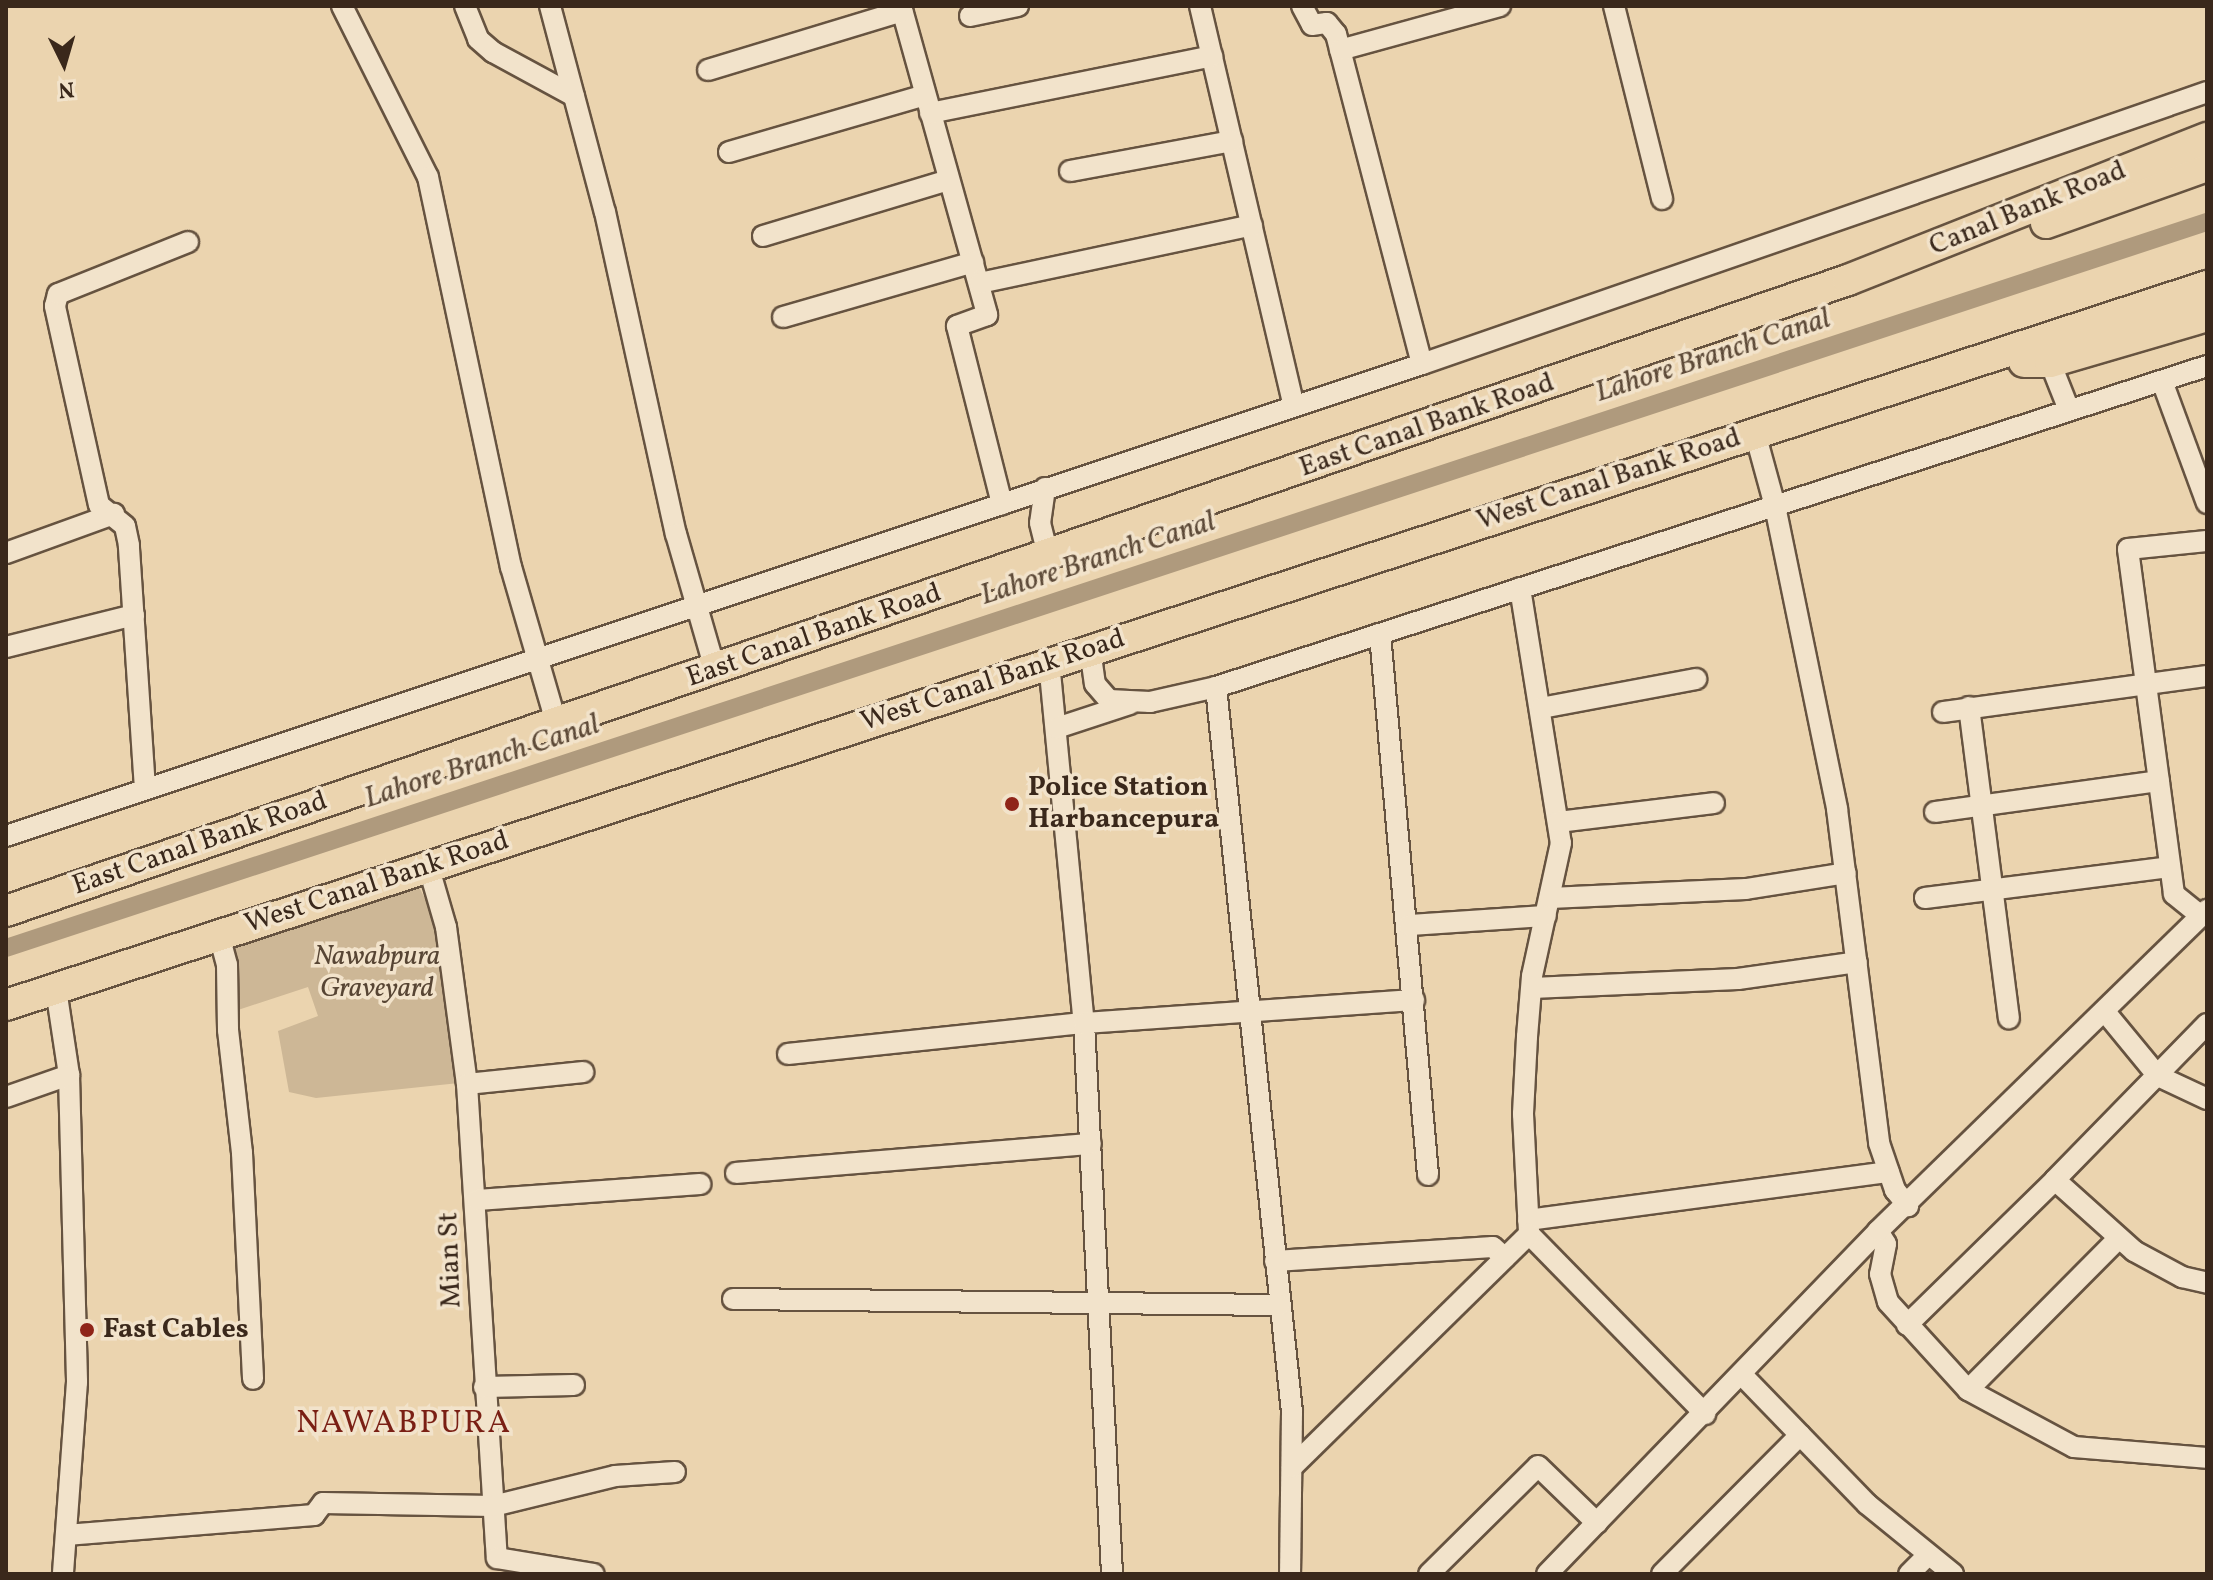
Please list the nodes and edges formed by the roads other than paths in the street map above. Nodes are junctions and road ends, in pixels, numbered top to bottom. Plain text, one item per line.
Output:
1 (342, 6) edge
2 (465, 6) edge
3 (550, 6) edge
4 (1018, 6) edge
5 (1200, 6) edge
6 (1302, 6) edge
7 (1500, 6) edge
8 (1614, 6) edge
9 (902, 8) edge
10 (970, 16) dead end
11 (1340, 50) junction
12 (1212, 56) junction
13 (708, 70) dead end
14 (2207, 92) edge
15 (574, 96) junction
16 (927, 104) junction
17 (2207, 138) edge
18 (1232, 141) junction
19 (729, 152) dead end
20 (2207, 166) edge
21 (1070, 171) dead end
22 (948, 180) junction
23 (1662, 199) dead end
24 (1252, 225) junction
25 (763, 236) dead end
26 (188, 242) dead end
27 (973, 262) junction
28 (1848, 280) junction
29 (980, 283) junction
30 (2207, 286) edge
31 (2207, 316) edge
32 (783, 317) dead end
33 (2050, 362) junction
34 (1982, 363) junction
35 (1422, 364) junction
36 (2207, 366) edge
37 (2162, 381) junction
38 (1294, 406) junction
39 (2069, 410) junction
40 (1755, 433) junction
41 (1045, 488) junction
42 (2207, 503) edge
43 (1002, 504) junction
44 (1775, 506) junction
45 (114, 514) junction
46 (2207, 541) edge
47 (6, 553) edge
48 (1048, 556) junction
49 (1520, 588) junction
50 (693, 603) junction
51 (134, 615) junction
52 (1380, 634) junction
53 (6, 647) edge
54 (1090, 649) junction
55 (534, 656) junction
56 (1049, 662) junction
57 (715, 669) junction
58 (2207, 676) edge
59 (1696, 679) dead end
60 (2143, 685) junction
61 (1216, 687) junction
62 (1133, 703) junction
63 (1969, 707) junction
64 (1541, 708) junction
65 (1943, 712) dead end
66 (556, 722) junction
67 (1057, 728) junction
68 (2159, 781) junction
69 (145, 789) junction
70 (1714, 803) dead end
71 (1983, 805) junction
72 (1935, 812) dead end
73 (1558, 822) junction
74 (6, 836) edge
75 (428, 865) junction
76 (2169, 867) junction
77 (1846, 873) junction
78 (1994, 889) junction
79 (1925, 898) dead end
80 (1548, 907) junction
81 (6, 911) edge
82 (2204, 913) edge
83 (1409, 925) junction
84 (219, 935) junction
85 (1857, 962) junction
86 (1532, 988) junction
87 (56, 989) junction
88 (1414, 1000) junction
89 (6, 1005) edge
90 (1246, 1010) junction
91 (2106, 1013) junction
92 (2009, 1018) dead end
93 (1084, 1023) junction
94 (2207, 1024) edge
95 (788, 1054) dead end
96 (583, 1072) dead end
97 (69, 1075) junction
98 (2158, 1076) junction
99 (467, 1084) junction
100 (6, 1097) edge
101 (2207, 1099) edge
102 (1091, 1144) junction
103 (1889, 1172) junction
104 (736, 1173) dead end
105 (1428, 1175) dead end
106 (2055, 1180) junction
107 (700, 1184) dead end
108 (477, 1200) junction
109 (1908, 1206) junction
110 (1528, 1227) junction
111 (1878, 1231) junction
112 (2119, 1238) junction
113 (1505, 1258) junction
114 (1275, 1261) junction
115 (2207, 1283) edge
116 (733, 1299) dead end
117 (1280, 1305) junction
118 (1102, 1307) junction
119 (1907, 1325) junction
120 (1743, 1376) junction
121 (253, 1379) dead end
122 (574, 1385) dead end
123 (484, 1387) junction
124 (1968, 1390) junction
125 (1705, 1414) junction
126 (1800, 1435) junction
127 (2207, 1458) edge
128 (1292, 1467) junction
129 (675, 1472) dead end
130 (493, 1506) junction
131 (1597, 1523) junction
132 (66, 1535) junction
133 (1927, 1556) junction
134 (522, 1568) edge
135 (63, 1574) edge
136 (594, 1574) edge
137 (1112, 1574) edge
138 (1290, 1574) edge
139 (1429, 1574) edge
140 (1547, 1574) edge
141 (1662, 1574) edge
142 (1909, 1574) edge
143 (1953, 1574) edge

1 - 55 street
2 - 15 street
3 - 15 street
4 - 10 street
5 - 12 street
6 - 11 street
7 - 11 street
8 - 23 street
9 - 13 street
9 - 16 street
11 - 35 street
12 - 16 street
12 - 18 street
14 - 35 street
15 - 50 street
16 - 19 street
16 - 22 street
17 - 28 highway, Canal Bank Road
18 - 21 street
18 - 24 street
20 - 28 highway
22 - 25 street
22 - 27 street
24 - 29 street
24 - 38 street
26 - 45 street
27 - 29 street
27 - 32 street
28 - 48 highway, East Canal Bank Road
29 - 43 street
30 - 34 highway
31 - 33 highway
33 - 34 highway
33 - 39 street
34 - 40 highway, West Canal Bank Road
35 - 38 street
36 - 37 street
37 - 39 street
37 - 42 street
38 - 41 street
39 - 44 street
40 - 44 street
40 - 54 highway, West Canal Bank Road
41 - 43 street
41 - 48 street
43 - 50 street
44 - 49 street
44 - 77 street
45 - 47 street
45 - 51 street
46 - 60 street
48 - 57 highway, East Canal Bank Road
49 - 52 street
49 - 64 street
50 - 55 street
50 - 57 street
51 - 53 street
51 - 69 street
52 - 61 street
52 - 83 street
54 - 56 highway, West Canal Bank Road
54 - 62 street
55 - 66 street
55 - 69 street
56 - 67 street
56 - 75 highway, West Canal Bank Road
57 - 66 highway, East Canal Bank Road
58 - 60 street
59 - 64 street
60 - 63 street
60 - 68 street
61 - 62 street
61 - 90 street
62 - 67 street
63 - 65 street
63 - 71 street
64 - 73 street
66 - 81 highway, East Canal Bank Road
67 - 93 street
68 - 71 street
68 - 76 street
69 - 74 street
70 - 73 street
71 - 72 street
71 - 78 street
73 - 80 street
75 - 84 highway, West Canal Bank Road
75 - 99 street, Mian St
76 - 78 street
76 - 82 street
77 - 80 street
77 - 85 street
78 - 79 street
78 - 92 street
80 - 83 street
80 - 86 street
82 - 91 street
83 - 88 street
84 - 87 highway, West Canal Bank Road
84 - 121 street
85 - 86 street
85 - 103 street
86 - 110 street
87 - 89 highway, West Canal Bank Road
87 - 97 street
88 - 90 street
88 - 105 street
90 - 93 street
90 - 114 street
91 - 98 street
91 - 109 street
93 - 95 street
93 - 102 street
94 - 98 street
96 - 99 street
97 - 100 street
97 - 132 street
98 - 101 street
98 - 106 street
99 - 108 street, Mian St
102 - 104 street
102 - 118 street
103 - 109 street
103 - 110 street
106 - 112 street
106 - 119 street
107 - 108 street
108 - 123 street, Mian St
109 - 111 street
110 - 113 street
110 - 125 street
111 - 119 street
111 - 120 street
112 - 115 street
112 - 124 street
113 - 114 street
113 - 128 street
114 - 117 street
116 - 118 street
117 - 118 street
117 - 128 street
118 - 137 street
119 - 124 street
120 - 125 street
120 - 126 street
122 - 123 street
123 - 130 street, Mian St
124 - 127 street
125 - 131 street
126 - 133 street
126 - 141 street
128 - 138 street
129 - 130 street
130 - 132 street
130 - 134 street, Mian St
131 - 139 street
131 - 140 street
132 - 135 street
133 - 142 street
133 - 143 street
134 - 136 street, Mian St

